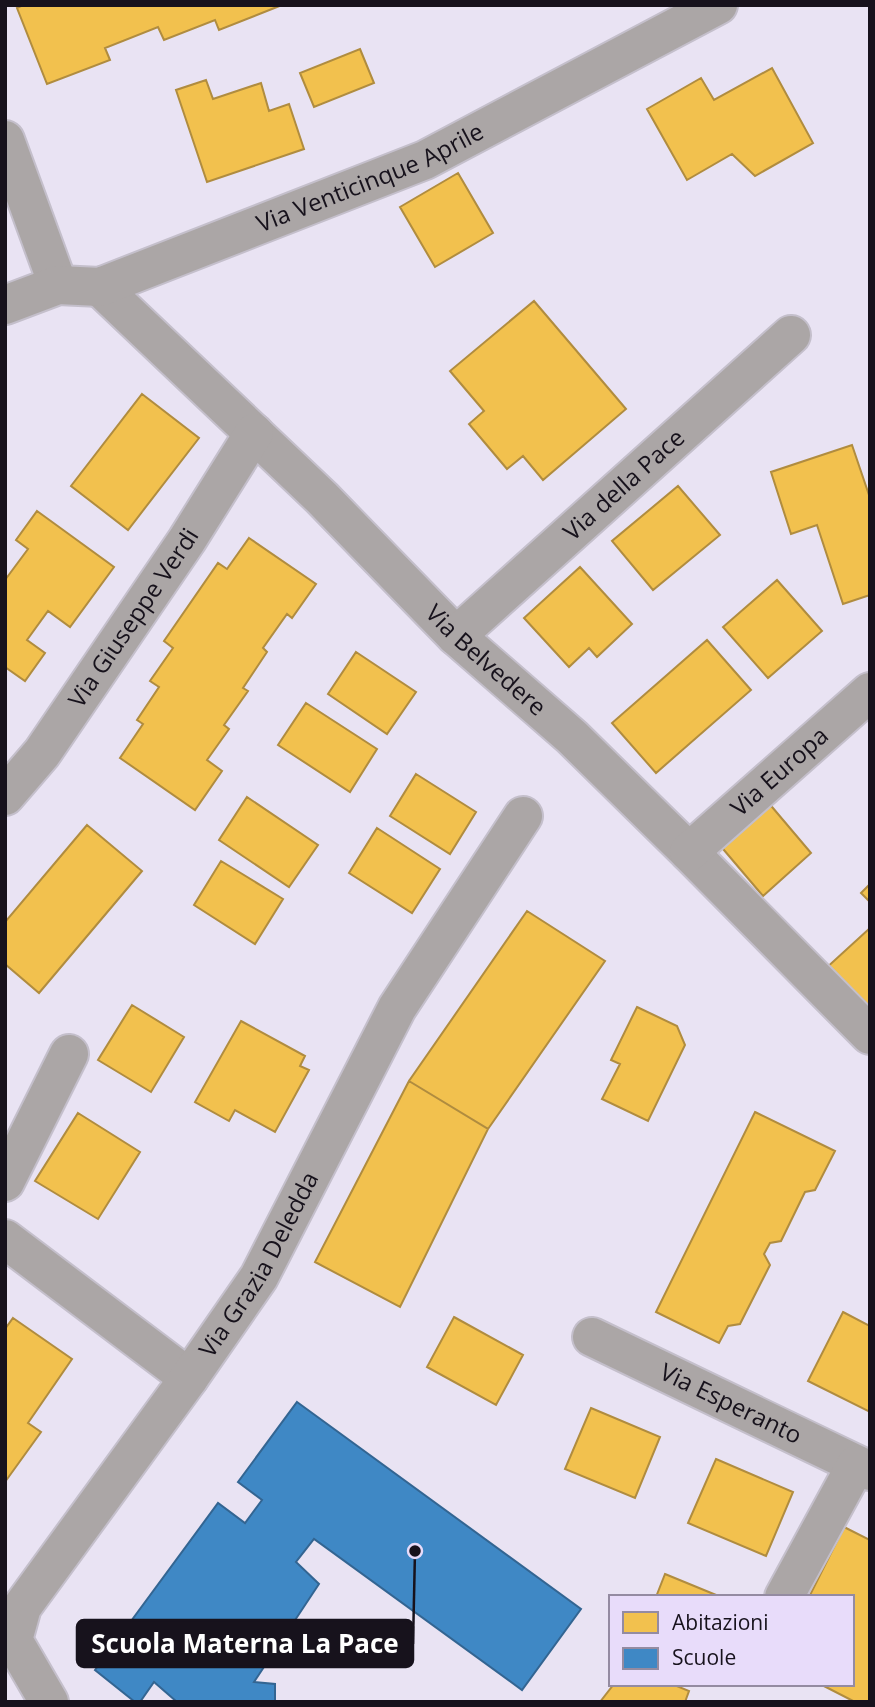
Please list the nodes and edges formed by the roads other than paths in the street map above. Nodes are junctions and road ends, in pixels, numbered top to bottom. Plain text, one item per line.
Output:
1 (718, 5) edge
2 (5, 140) edge
3 (58, 285) junction
4 (100, 287) junction
5 (5, 305) edge
6 (791, 335) dead end
7 (254, 433) junction
8 (456, 636) junction
9 (870, 692) edge
10 (5, 796) edge
11 (523, 816) dead end
12 (689, 852) junction
13 (870, 1035) edge
14 (69, 1055) dead end
15 (5, 1182) edge
16 (5, 1239) edge
17 (592, 1337) dead end
18 (189, 1378) junction
19 (863, 1468) edge
20 (785, 1595) edge
21 (49, 1702) edge

1 - 4 street, Via Venticinque Aprile
2 - 3 street
3 - 4 street, Via Venticinque Aprile
3 - 5 street, Via Venticinque Aprile
4 - 7 street, Via Belvedere
6 - 8 street, Via della Pace
7 - 8 street, Via Belvedere
7 - 10 street, Via Giuseppe Verdi
8 - 12 street, Via Belvedere
9 - 12 street, Via Europa
11 - 18 street, Via Grazia Deledda
12 - 13 street, Via Belvedere
14 - 15 street
16 - 18 street
17 - 19 street, Via Esperanto
18 - 21 street, Via Grazia Deledda
19 - 20 street

